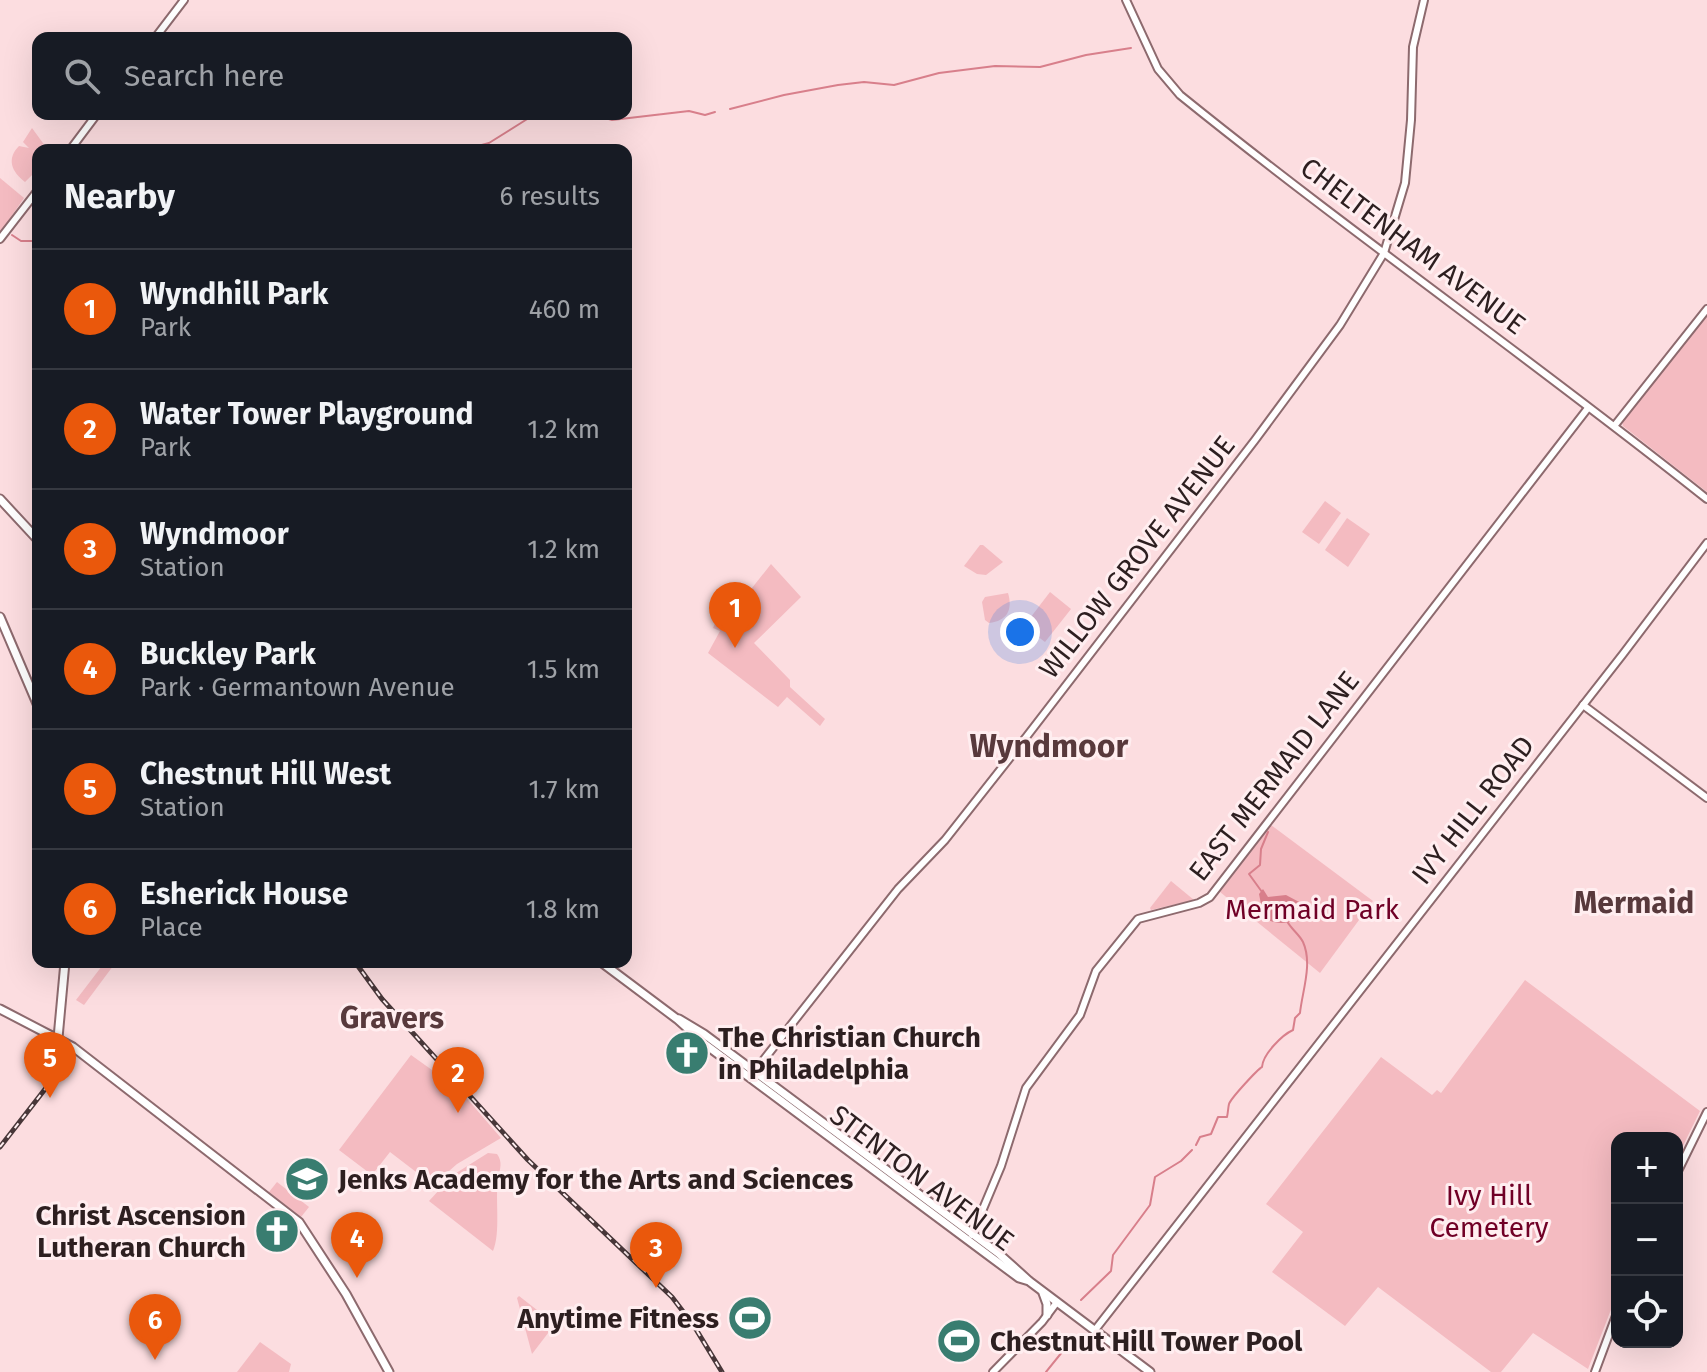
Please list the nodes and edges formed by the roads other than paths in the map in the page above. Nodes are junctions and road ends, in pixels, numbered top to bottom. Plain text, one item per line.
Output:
1 (184, 0) edge
2 (1126, 0) edge
3 (1424, 0) edge
4 (160, 32) edge
5 (92, 120) edge
6 (74, 144) edge
7 (32, 198) edge
8 (0, 239) edge
9 (1384, 253) junction
10 (1707, 309) edge
11 (1588, 408) junction
12 (1615, 425) junction
13 (0, 499) edge
14 (1707, 499) edge
15 (0, 506) edge
16 (13, 515) junction
17 (32, 534) edge
18 (1707, 543) edge
19 (0, 617) edge
20 (32, 692) edge
21 (1583, 705) junction
22 (1707, 798) edge
23 (64, 968) edge
24 (609, 968) edge
25 (0, 1009) edge
26 (58, 1038) junction
27 (752, 1075) junction
28 (1707, 1112) edge
29 (1683, 1161) edge
30 (970, 1238) junction
31 (1043, 1291) junction
32 (1057, 1302) junction
33 (1047, 1315) junction
34 (1611, 1329) edge
35 (1095, 1330) junction
36 (389, 1372) edge
37 (993, 1372) edge
38 (1150, 1372) edge
39 (1595, 1372) edge

1 - 4 street
2 - 9 street, CHELTENHAM AVENUE
3 - 9 street, WILLOW GROVE AVENUE
5 - 6 street
7 - 8 street
9 - 11 street, CHELTENHAM AVENUE
9 - 27 street, WILLOW GROVE AVENUE
10 - 12 street
11 - 12 street, CHELTENHAM AVENUE
11 - 30 street, EAST MERMAID LANE
12 - 14 street, CHELTENHAM AVENUE
13 - 16 main road
15 - 16 main road
16 - 17 main road
18 - 21 street, IVY HILL ROAD
19 - 20 main road
21 - 22 street
21 - 35 street, IVY HILL ROAD
23 - 26 main road
24 - 27 main road, STENTON AVENUE
25 - 26 main road
26 - 36 main road
27 - 30 main road, STENTON AVENUE
28 - 29 street
30 - 31 main road, STENTON AVENUE
31 - 32 main road, STENTON AVENUE
31 - 33 main road
32 - 33 street
32 - 35 main road, STENTON AVENUE
33 - 37 street
34 - 39 street
35 - 38 main road, STENTON AVENUE

